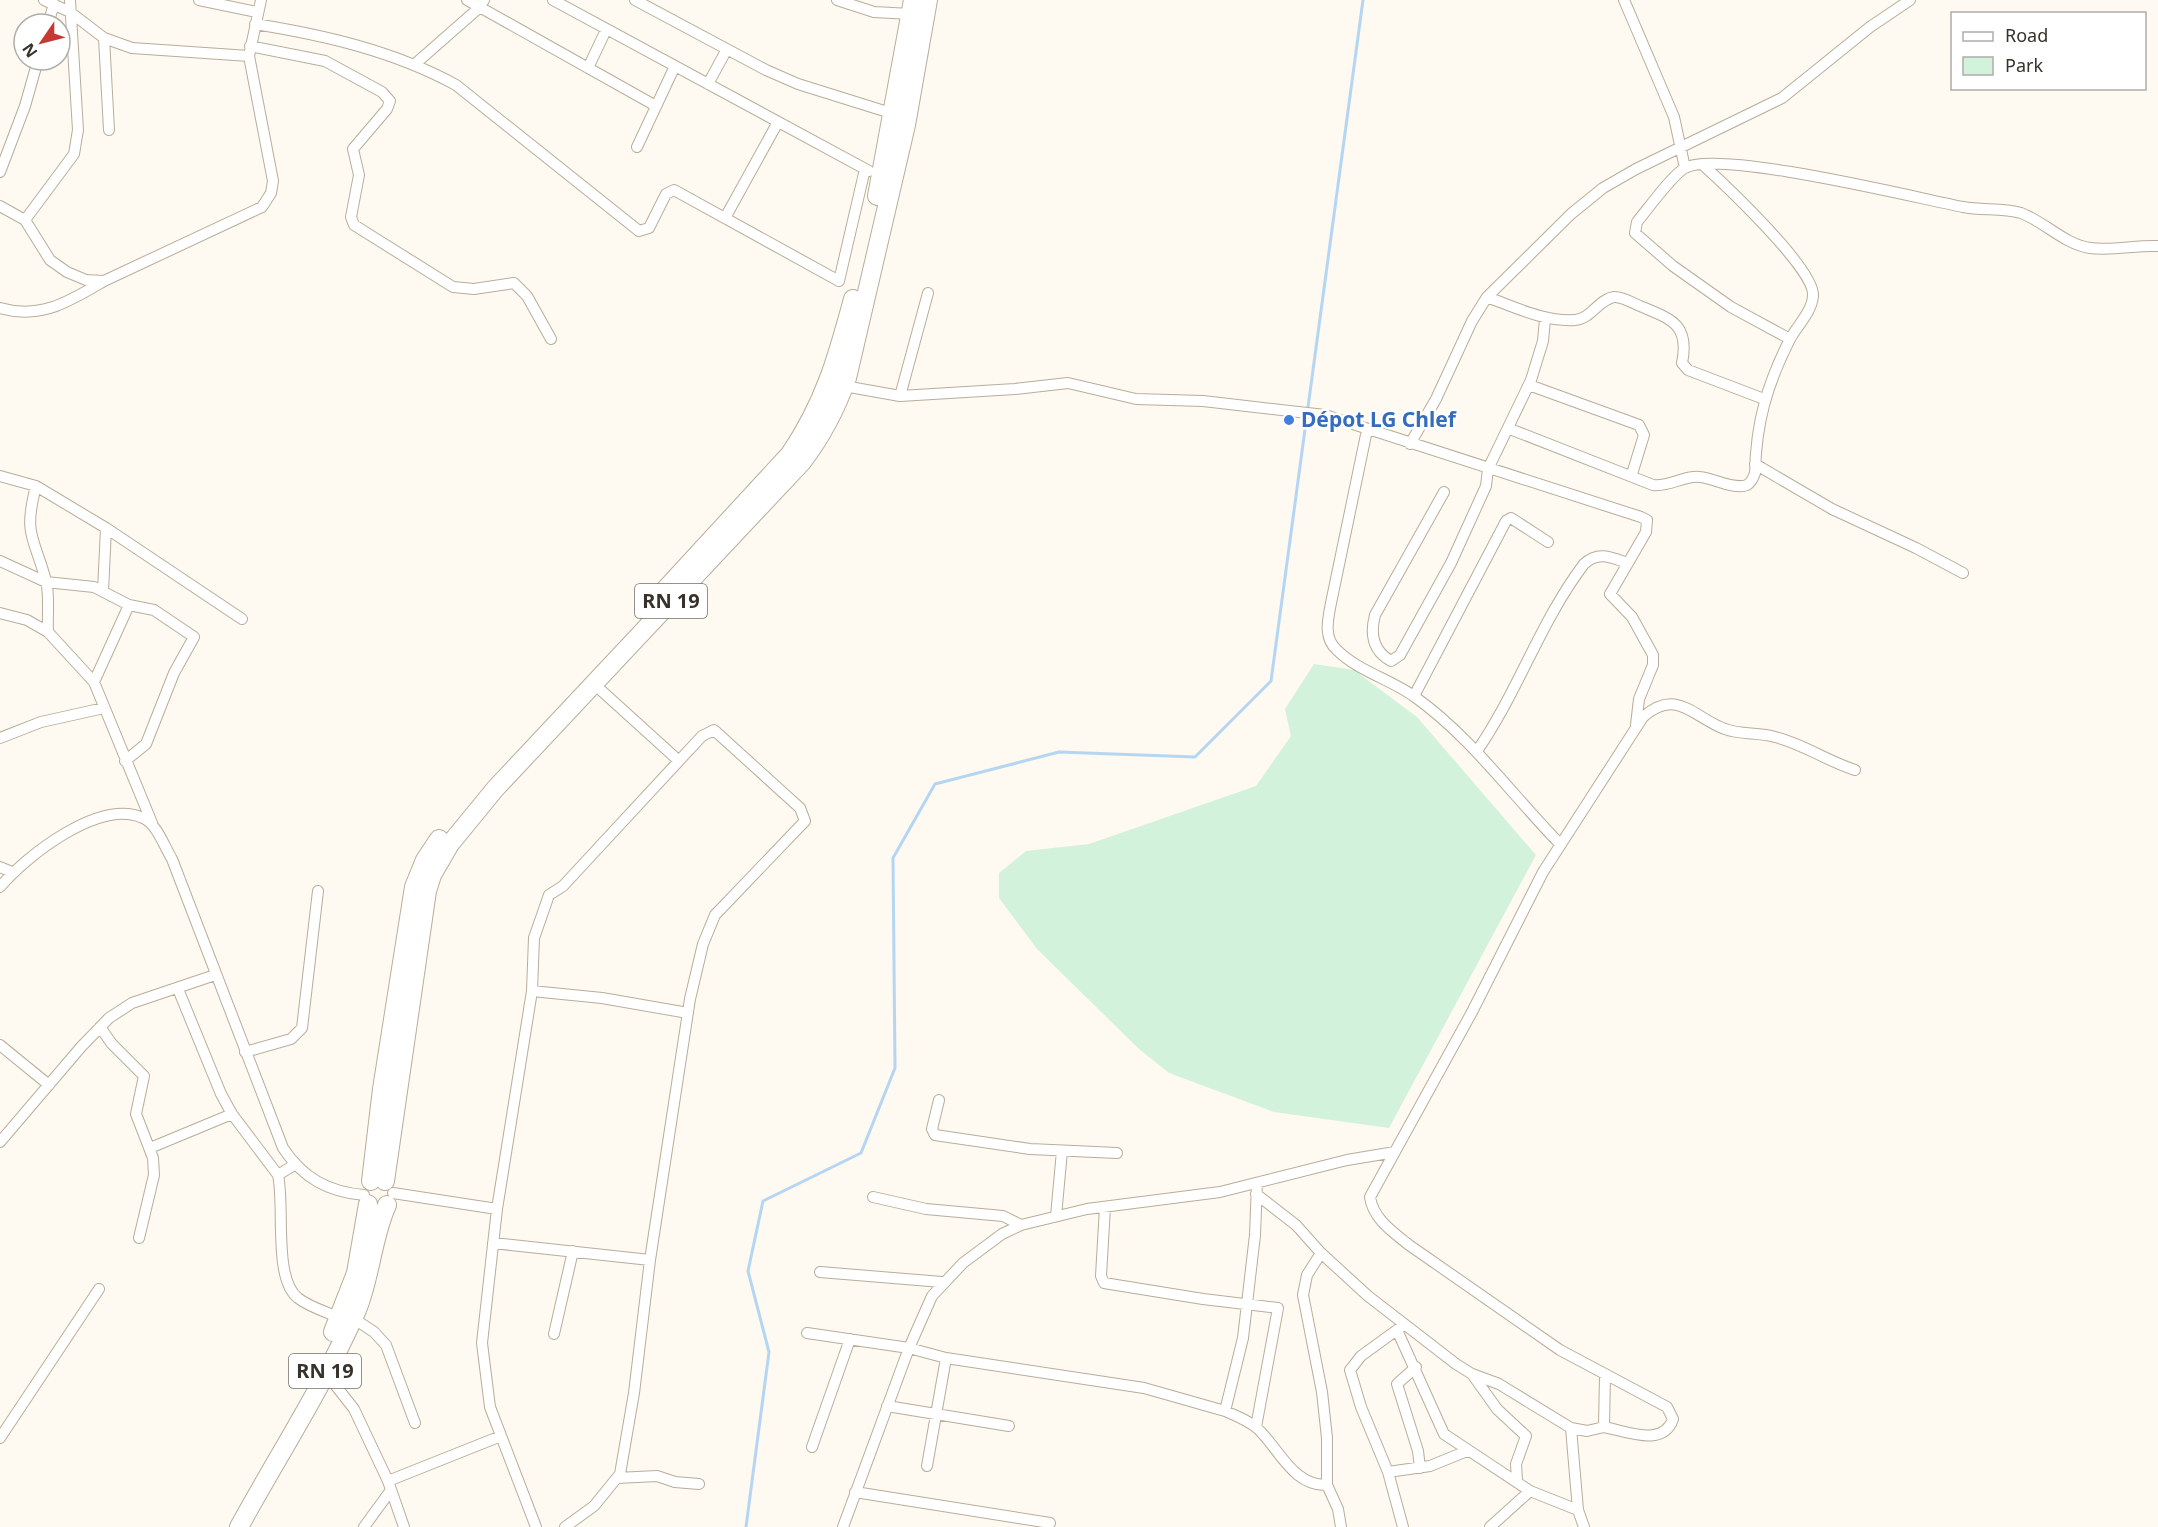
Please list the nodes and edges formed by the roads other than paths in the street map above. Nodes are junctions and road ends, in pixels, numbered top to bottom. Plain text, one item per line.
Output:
1 (70, 0) edge
2 (199, 0) edge
3 (261, 0) edge
4 (467, 0) edge
5 (553, 0) edge
6 (635, 0) edge
7 (837, 0) edge
8 (927, 0) edge
9 (1624, 0) edge
10 (1910, 0) edge
11 (49, 2) edge
12 (482, 4) edge
13 (912, 7) edge
14 (70, 12) joint
15 (257, 12) junction
16 (72, 14) edge
17 (255, 24) junction
18 (606, 30) junction
19 (104, 38) junction
20 (72, 42) edge
21 (727, 49) junction
22 (249, 51) junction
23 (415, 64) junction
24 (675, 66) junction
25 (588, 68) junction
26 (35, 72) edge
27 (708, 84) junction
28 (656, 106) junction
29 (900, 114) junction
30 (778, 122) junction
31 (109, 130) dead end
32 (637, 147) dead end
33 (1682, 148) junction
34 (1702, 164) junction
35 (1685, 168) junction
36 (0, 172) edge
37 (873, 173) junction
38 (0, 206) edge
39 (725, 218) junction
40 (25, 220) junction
41 (2158, 246) edge
42 (104, 281) junction
43 (928, 293) dead end
44 (1487, 297) junction
45 (0, 308) edge
46 (1545, 318) junction
47 (551, 339) dead end
48 (1790, 339) junction
49 (842, 378) junction
50 (1529, 385) junction
51 (900, 396) junction
52 (1764, 399) junction
53 (1510, 429) junction
54 (1367, 430) junction
55 (1410, 444) junction
56 (1755, 464) junction
57 (1488, 469) junction
58 (1632, 474) junction
59 (0, 476) edge
60 (36, 486) junction
61 (1444, 492) dead end
62 (106, 528) junction
63 (1548, 542) dead end
64 (0, 561) edge
65 (1627, 563) junction
66 (1963, 573) dead end
67 (46, 582) junction
68 (103, 591) junction
69 (129, 605) junction
70 (0, 614) edge
71 (242, 619) dead end
72 (48, 632) junction
73 (590, 679) junction
74 (94, 682) junction
75 (1414, 696) junction
76 (104, 708) junction
77 (1636, 725) junction
78 (0, 738) edge
79 (1476, 751) junction
80 (679, 761) junction
81 (125, 762) junction
82 (1855, 770) dead end
83 (153, 826) junction
84 (1560, 844) junction
85 (0, 867) edge
86 (12, 872) junction
87 (0, 887) edge
88 (318, 891) dead end
89 (215, 975) junction
90 (178, 989) junction
91 (532, 991) junction
92 (688, 1013) junction
93 (100, 1027) junction
94 (0, 1045) edge
95 (245, 1052) junction
96 (49, 1085) junction
97 (939, 1100) dead end
98 (232, 1114) junction
99 (0, 1142) edge
100 (150, 1148) junction
101 (1062, 1151) junction
102 (1117, 1152) dead end
103 (1395, 1152) junction
104 (294, 1165) junction
105 (278, 1175) junction
106 (1256, 1189) junction
107 (378, 1193) junction
108 (873, 1197) dead end
109 (1105, 1207) junction
110 (497, 1209) junction
111 (1056, 1216) junction
112 (1021, 1225) junction
113 (139, 1238) dead end
114 (494, 1243) junction
115 (573, 1251) junction
116 (1321, 1253) junction
117 (650, 1260) junction
118 (820, 1272) dead end
119 (942, 1282) junction
120 (99, 1289) dead end
121 (1247, 1304) junction
122 (347, 1318) junction
123 (1400, 1327) junction
124 (807, 1333) dead end
125 (554, 1334) dead end
126 (850, 1339) junction
127 (909, 1348) junction
128 (946, 1358) junction
129 (1416, 1367) junction
130 (325, 1372) junction
131 (1472, 1374) junction
132 (1605, 1375) junction
133 (887, 1406) junction
134 (1226, 1411) junction
135 (935, 1414) junction
136 (415, 1423) dead end
137 (1009, 1426) dead end
138 (1256, 1427) junction
139 (1604, 1427) junction
140 (1571, 1428) junction
141 (501, 1436) junction
142 (0, 1438) edge
143 (812, 1447) dead end
144 (1467, 1451) junction
145 (927, 1466) dead end
146 (1420, 1468) junction
147 (1388, 1472) junction
148 (617, 1478) junction
149 (1517, 1480) junction
150 (699, 1484) dead end
151 (1327, 1485) junction
152 (390, 1486) junction
153 (1530, 1491) junction
154 (855, 1492) junction
155 (1578, 1510) junction
156 (1050, 1523) dead end
157 (225, 1527) edge
158 (238, 1527) edge
159 (364, 1527) edge
160 (404, 1527) edge
161 (536, 1527) edge
162 (565, 1527) edge
163 (843, 1527) edge
164 (1341, 1527) edge
165 (1403, 1527) edge
166 (1490, 1527) edge
167 (1584, 1527) edge

1 - 14 street
2 - 15 street
3 - 15 street
4 - 12 street
5 - 18 street
6 - 21 street
7 - 13 street
8 - 29 main road, RN 19
9 - 33 street
10 - 33 street
11 - 14 street
12 - 23 street
12 - 25 street
13 - 29 main road, RN 19
15 - 17 street
16 - 19 street
17 - 22 street
17 - 23 street
18 - 24 street
18 - 25 street
19 - 22 street
19 - 31 street
20 - 40 street
21 - 27 street
21 - 29 street
22 - 42 street
22 - 47 street
23 - 39 street
24 - 27 street
24 - 28 street
25 - 28 street
26 - 36 street
27 - 30 street
28 - 32 street
29 - 37 main road, RN 19
29 - 49 main road, RN 19
30 - 37 street
30 - 39 street
33 - 35 street
33 - 44 street
34 - 35 street
34 - 41 street
34 - 48 street
35 - 48 street
37 - 39 street
37 - 49 main road, RN 19
38 - 40 street
40 - 42 street
42 - 45 street
43 - 51 street
44 - 46 street
44 - 55 street
46 - 50 street
46 - 52 street
48 - 52 street
49 - 51 street
49 - 73 main road, RN 19
50 - 53 street
50 - 58 street
51 - 54 street
52 - 56 street
53 - 57 street
53 - 58 street
54 - 55 street
54 - 75 street
55 - 57 street
56 - 58 street
56 - 66 street
57 - 61 street
57 - 65 street
59 - 60 street
60 - 62 street
60 - 67 street
62 - 68 street
62 - 71 street
63 - 75 street
64 - 67 street
65 - 77 street
65 - 79 street
67 - 68 street
67 - 72 street
68 - 69 street
69 - 74 street
69 - 81 street
70 - 72 street
72 - 74 street
73 - 80 street
73 - 107 main road, RN 19
74 - 76 street
75 - 79 street
76 - 78 street
76 - 81 street
77 - 82 street
77 - 84 street
79 - 84 street
80 - 91 street
80 - 92 street
81 - 83 street
83 - 86 street
83 - 89 street
84 - 103 street
85 - 86 street
86 - 87 street
88 - 95 street
89 - 90 street
89 - 95 street
90 - 93 street
90 - 98 street
91 - 92 street
91 - 110 street
92 - 117 street
93 - 96 street
93 - 100 street
94 - 96 street
95 - 104 street
96 - 99 street
97 - 101 street
98 - 100 street
98 - 105 street
100 - 113 street
101 - 102 street
101 - 111 street
103 - 106 street
103 - 132 street
104 - 105 street
104 - 107 street
105 - 122 street
106 - 109 street
106 - 116 street
106 - 121 street
107 - 110 street
107 - 122 main road, RN 19
108 - 112 street
109 - 111 street
109 - 121 street
110 - 114 street
111 - 112 street
112 - 119 street
114 - 115 street
114 - 141 street
115 - 117 street
115 - 125 street
116 - 123 street
116 - 151 street
117 - 148 street
118 - 119 street
119 - 127 street
120 - 142 street
121 - 134 street
121 - 138 street
122 - 130 main road, RN 19
122 - 136 street
122 - 157 main road, RN 19
123 - 129 street
123 - 131 street
123 - 147 street
124 - 126 street
126 - 127 street
126 - 143 street
127 - 128 street
127 - 133 street
128 - 134 street
128 - 135 street
129 - 144 street
129 - 146 street
130 - 152 street
130 - 158 main road, RN 19
131 - 140 street
131 - 149 street
132 - 139 street
132 - 139 street
133 - 135 street
133 - 154 street
134 - 138 street
135 - 137 street
135 - 145 street
138 - 151 street
139 - 140 street
140 - 155 street
141 - 152 street
141 - 161 street
144 - 146 street
144 - 149 street
146 - 147 street
147 - 165 street
148 - 150 street
148 - 162 street
149 - 153 street
151 - 164 street
152 - 159 street
152 - 160 street
153 - 155 street
153 - 166 street
154 - 156 street
154 - 163 street
155 - 167 street

